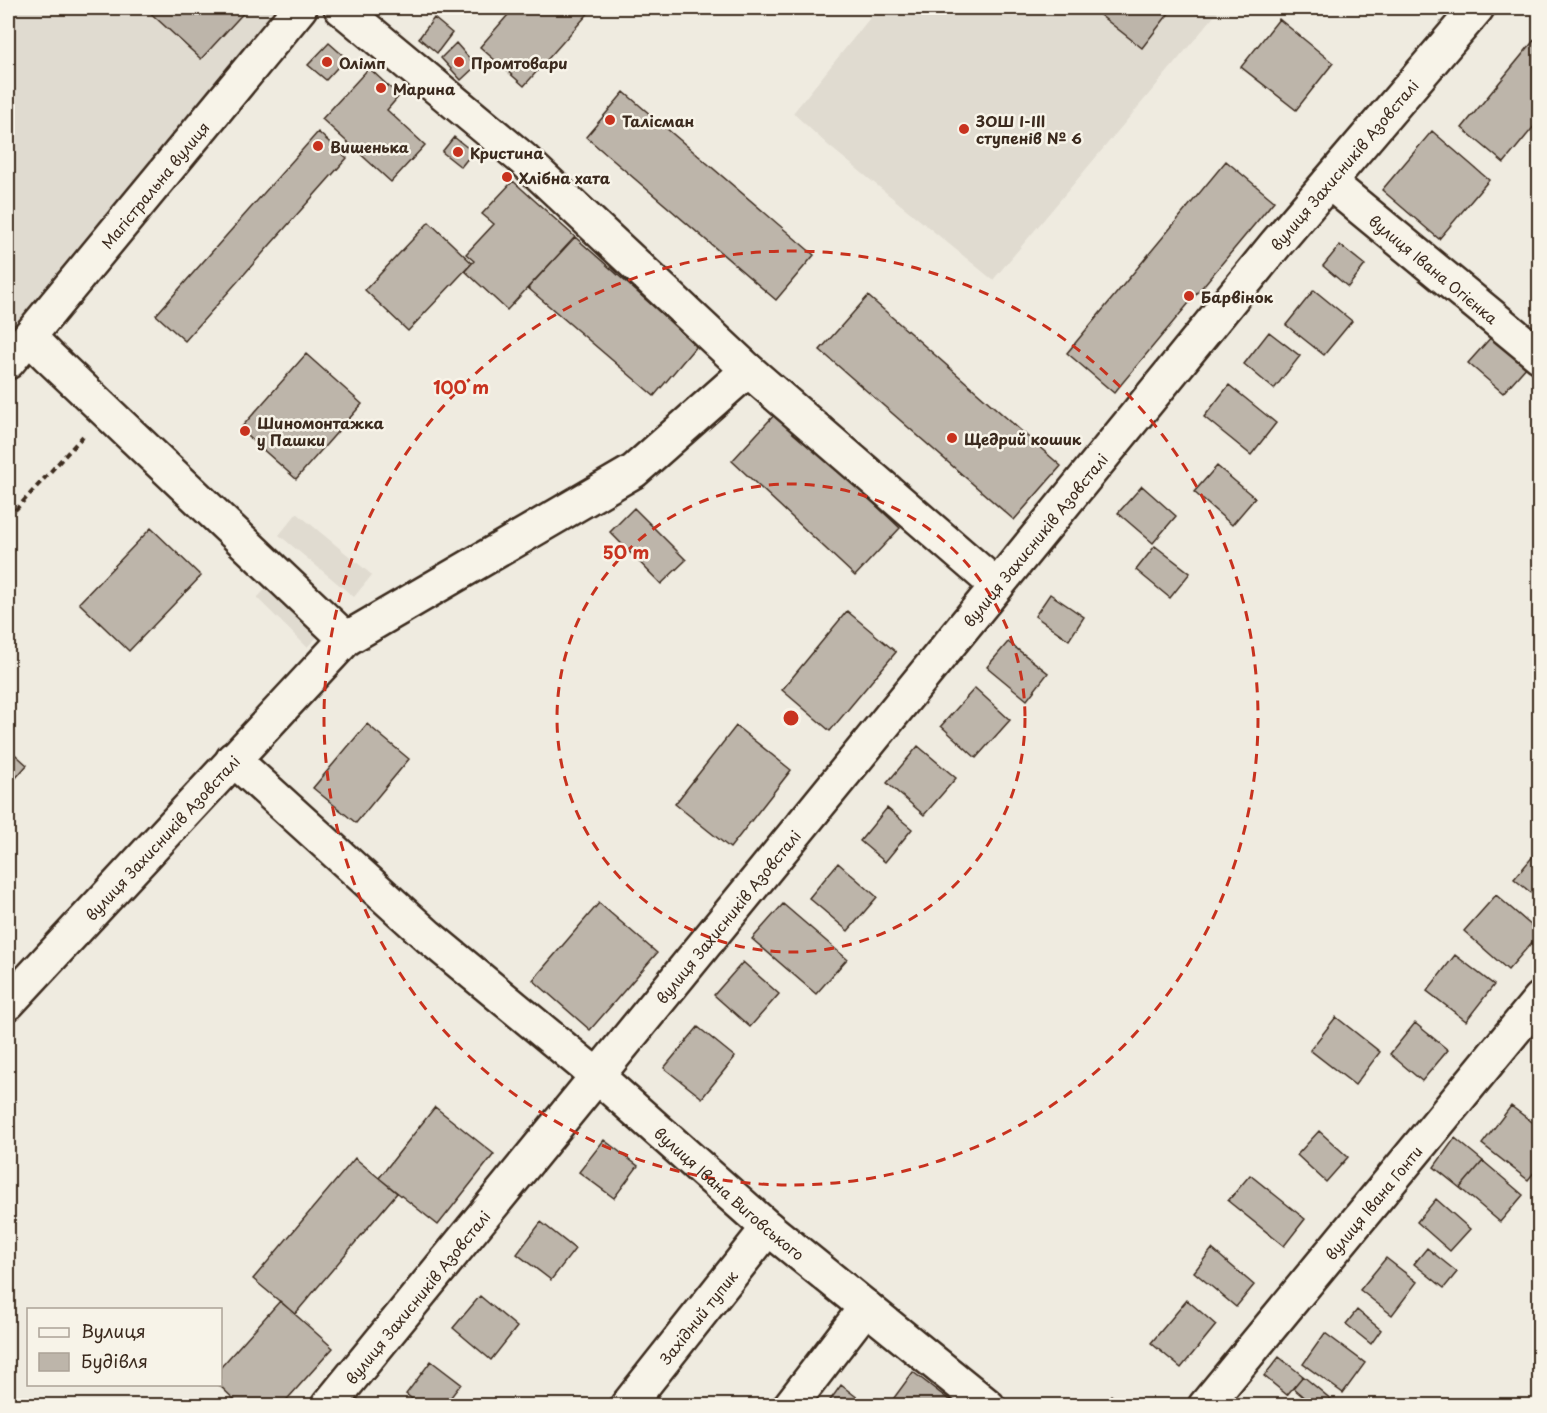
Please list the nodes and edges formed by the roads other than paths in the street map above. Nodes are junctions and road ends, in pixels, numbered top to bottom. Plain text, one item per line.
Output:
1 (300, 8) edge
2 (341, 8) edge
3 (1477, 8) edge
4 (1329, 182) junction
5 (29, 337) junction
6 (1539, 356) edge
7 (8, 362) edge
8 (748, 370) junction
9 (996, 586) junction
10 (346, 639) junction
11 (233, 759) junction
12 (10, 996) edge
13 (1539, 999) edge
14 (596, 1075) junction
15 (768, 1228) junction
16 (866, 1307) junction
17 (328, 1406) edge
18 (627, 1406) edge
19 (790, 1406) edge
20 (988, 1406) edge
21 (1205, 1406) edge

1 - 5 street, Магістральна вулиця
2 - 8 street
3 - 4 street, вулиця Захисників Азовсталі
4 - 6 street, вулиця Івана Огієнка
4 - 9 street, вулиця Захисників Азовсталі
5 - 7 street, Магістральна вулиця
5 - 10 street
8 - 9 street
8 - 10 street
9 - 14 street, вулиця Захисників Азовсталі
10 - 11 street
11 - 12 street, вулиця Захисників Азовсталі
11 - 14 street, вулиця Захисників Азовсталі
13 - 21 street, вулиця Івана Гонти
14 - 15 street, вулиця Івана Виговського
14 - 17 street, вулиця Захисників Азовсталі
15 - 16 street, вулиця Івана Виговського
15 - 18 street, Західний тупик
16 - 19 street
16 - 20 street, вулиця Івана Виговського

